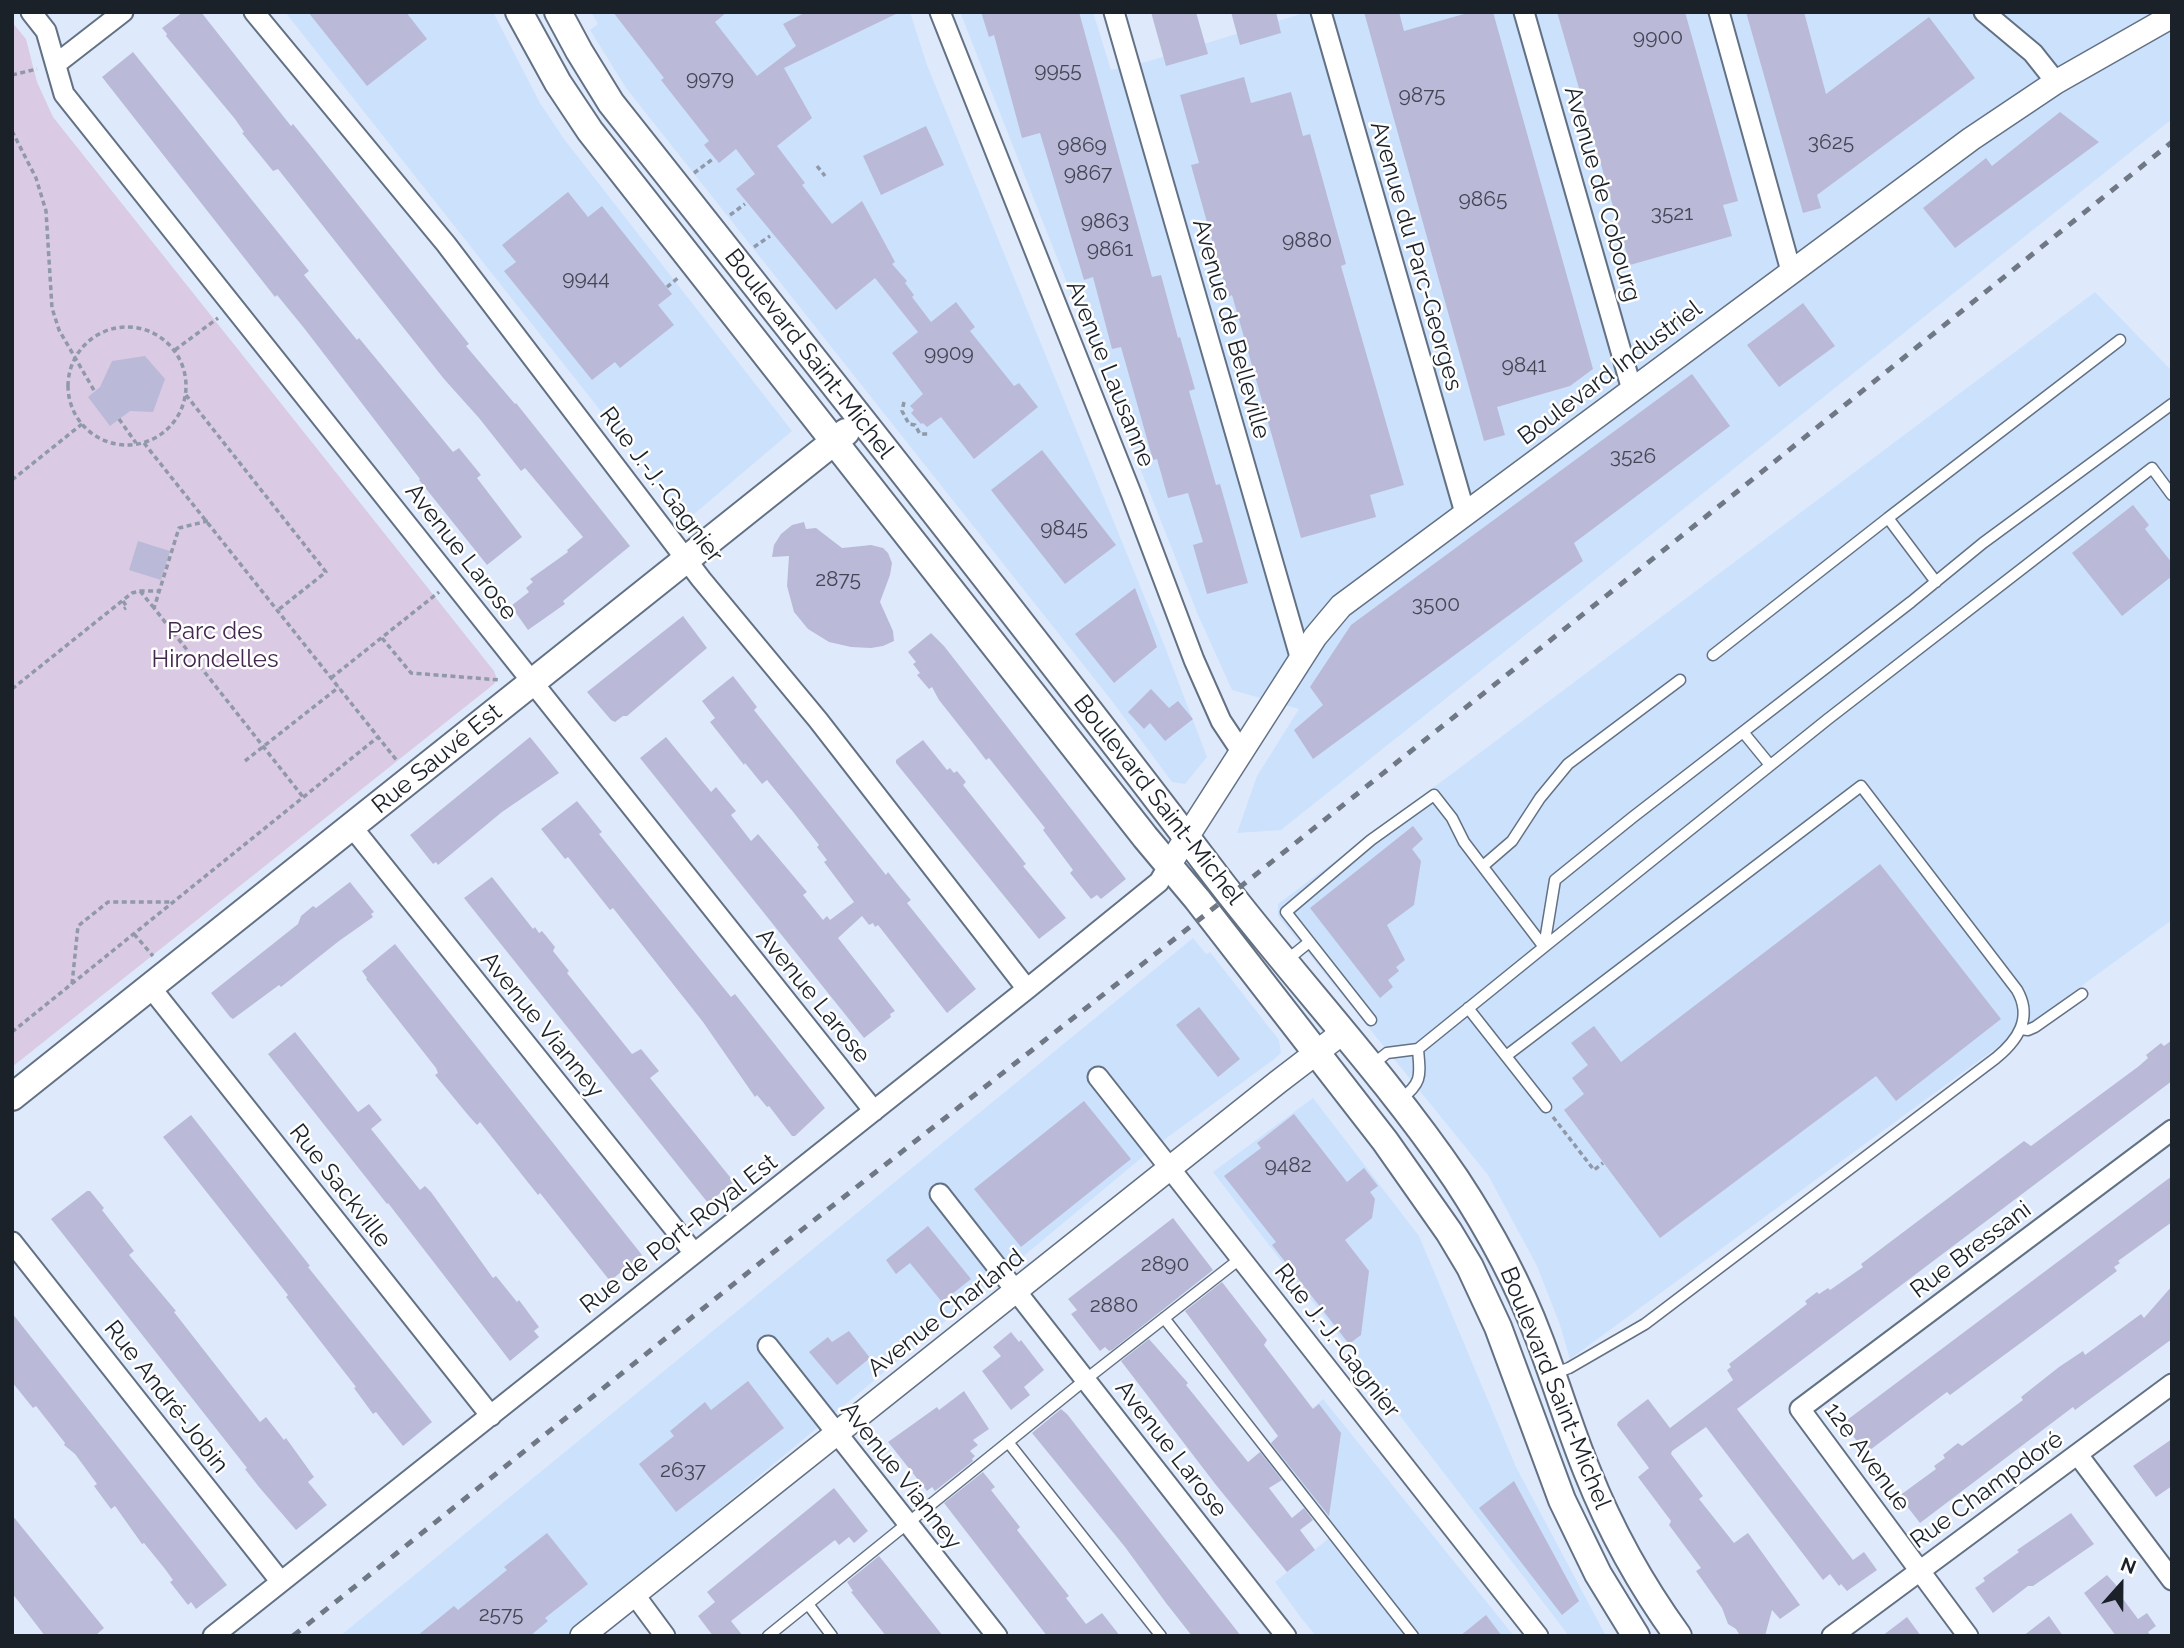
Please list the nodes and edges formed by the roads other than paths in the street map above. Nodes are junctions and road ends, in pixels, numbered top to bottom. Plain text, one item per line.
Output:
1 (31, 12) edge
2 (123, 12) edge
3 (254, 12) edge
4 (519, 12) edge
5 (558, 12) edge
6 (940, 12) edge
7 (1114, 12) edge
8 (1321, 12) edge
9 (1524, 12) edge
10 (1719, 12) edge
11 (1984, 12) edge
12 (2165, 16) edge
13 (55, 64) junction
14 (2056, 82) junction
15 (1791, 271) junction
16 (2120, 340) dead end
17 (1632, 390) junction
18 (2172, 404) edge
19 (861, 420) junction
20 (833, 442) junction
21 (2172, 495) edge
22 (1465, 513) junction
23 (1888, 518) junction
24 (686, 560) junction
25 (1936, 582) junction
26 (1713, 655) dead end
27 (1301, 660) junction
28 (1680, 680) dead end
29 (532, 683) junction
30 (1743, 732) junction
31 (1241, 751) junction
32 (1770, 765) junction
33 (352, 827) junction
34 (1188, 837) junction
35 (1169, 865) junction
36 (1483, 866) junction
37 (1308, 943) junction
38 (1545, 947) junction
39 (1285, 962) junction
40 (159, 980) junction
41 (1027, 989) junction
42 (2082, 993) dead end
43 (1468, 1008) junction
44 (1371, 1020) dead end
45 (2021, 1029) junction
46 (1342, 1033) junction
47 (1418, 1049) junction
48 (1316, 1053) junction
49 (1506, 1056) junction
50 (1370, 1067) junction
51 (1098, 1077) dead end
52 (12, 1097) edge
53 (1398, 1102) junction
54 (1546, 1107) dead end
55 (874, 1111) junction
56 (2172, 1130) edge
57 (1170, 1169) junction
58 (940, 1194) dead end
59 (12, 1242) edge
60 (694, 1254) junction
61 (1241, 1258) junction
62 (1016, 1292) junction
63 (1164, 1318) junction
64 (768, 1346) dead end
65 (1552, 1373) junction
66 (1085, 1380) junction
67 (2172, 1384) edge
68 (1800, 1409) joint
69 (491, 1416) junction
70 (836, 1433) junction
71 (1009, 1442) junction
72 (2078, 1455) junction
73 (908, 1524) junction
74 (1919, 1570) junction
75 (2172, 1580) edge
76 (281, 1582) junction
77 (634, 1594) junction
78 (808, 1604) junction
79 (1836, 1634) edge
80 (214, 1636) edge
81 (582, 1636) edge
82 (665, 1636) edge
83 (768, 1636) edge
84 (832, 1636) edge
85 (997, 1636) edge
86 (1161, 1636) edge
87 (1286, 1636) edge
88 (1413, 1636) edge
89 (1538, 1636) edge
90 (1636, 1636) edge
91 (1678, 1636) edge
92 (1969, 1636) edge

1 - 13 street, Avenue Larose
2 - 13 street
3 - 24 street, Rue J.-J.-Gagnier
4 - 20 main road, Boulevard Saint-Michel
5 - 19 main road, Boulevard Saint-Michel
6 - 31 street, Avenue Lausanne
7 - 27 street, Avenue de Belleville
8 - 22 street, Avenue du Parc-Georges
9 - 17 street, Avenue de Cobourg
10 - 15 street
11 - 14 street
12 - 14 street, Boulevard Industriel
13 - 29 street, Avenue Larose
14 - 15 street, Boulevard Industriel
15 - 17 street, Boulevard Industriel
16 - 23 lane
17 - 22 street, Boulevard Industriel
18 - 25 lane
19 - 20 main road, Rue Sauvé Est
19 - 34 main road, Boulevard Saint-Michel
20 - 24 main road, Rue Sauvé Est
20 - 35 main road, Boulevard Saint-Michel
21 - 32 lane
22 - 27 street, Boulevard Industriel
23 - 25 lane
23 - 26 lane
24 - 29 main road, Rue Sauvé Est
24 - 41 street, Rue J.-J.-Gagnier
25 - 30 lane
27 - 31 street, Boulevard Industriel
28 - 36 lane
29 - 33 main road, Rue Sauvé Est
29 - 55 street, Avenue Larose
30 - 32 lane
30 - 38 lane
31 - 34 street, Boulevard Industriel
32 - 38 lane
33 - 40 main road, Rue Sauvé Est
33 - 60 street, Avenue Vianney
34 - 35 street, Boulevard Industriel
34 - 39 main road, Boulevard Saint-Michel
35 - 41 street, Rue de Port-Royal Est
35 - 48 main road, Boulevard Saint-Michel
36 - 37 lane
36 - 38 lane
37 - 39 lane
37 - 44 lane
38 - 43 lane
39 - 46 main road, Boulevard Saint-Michel
40 - 52 main road, Rue Sauvé Est
40 - 69 street, Rue Sackville
41 - 55 street, Rue de Port-Royal Est
42 - 45 lane
43 - 47 lane
43 - 49 lane
45 - 49 lane
45 - 65 lane
46 - 48 street, Avenue Charland
46 - 50 main road, Boulevard Saint-Michel
47 - 50 lane
47 - 53 lane
48 - 57 street, Avenue Charland
48 - 90 main road, Boulevard Saint-Michel
49 - 54 lane
50 - 53 main road, Boulevard Saint-Michel
51 - 57 street, Rue J.-J.-Gagnier
53 - 65 main road, Boulevard Saint-Michel
55 - 60 street, Rue de Port-Royal Est
56 - 68 street, Rue Bressani
57 - 61 street, Rue J.-J.-Gagnier
57 - 62 street, Avenue Charland
58 - 62 street, Avenue Larose
59 - 76 street, Rue André-Jobin
60 - 69 street, Rue de Port-Royal Est
61 - 63 lane
61 - 89 street, Rue J.-J.-Gagnier
62 - 66 street, Avenue Larose
62 - 70 street, Avenue Charland
63 - 66 lane
63 - 88 lane
64 - 70 street, Avenue Vianney
65 - 91 main road, Boulevard Saint-Michel
66 - 71 lane
66 - 87 street, Avenue Larose
67 - 72 street, Rue Champdoré
68 - 74 street, 12e Avenue
69 - 76 street, Rue de Port-Royal Est
70 - 73 street, Avenue Vianney
70 - 77 street, Avenue Charland
71 - 73 lane
71 - 86 lane
72 - 74 street, Rue Champdoré
72 - 75 street
73 - 78 lane
73 - 85 street, Avenue Vianney
74 - 79 street, Rue Champdoré
74 - 92 street, 12e Avenue
76 - 80 street, Rue de Port-Royal Est
77 - 81 street, Avenue Charland
77 - 82 street
78 - 83 lane
78 - 84 lane

